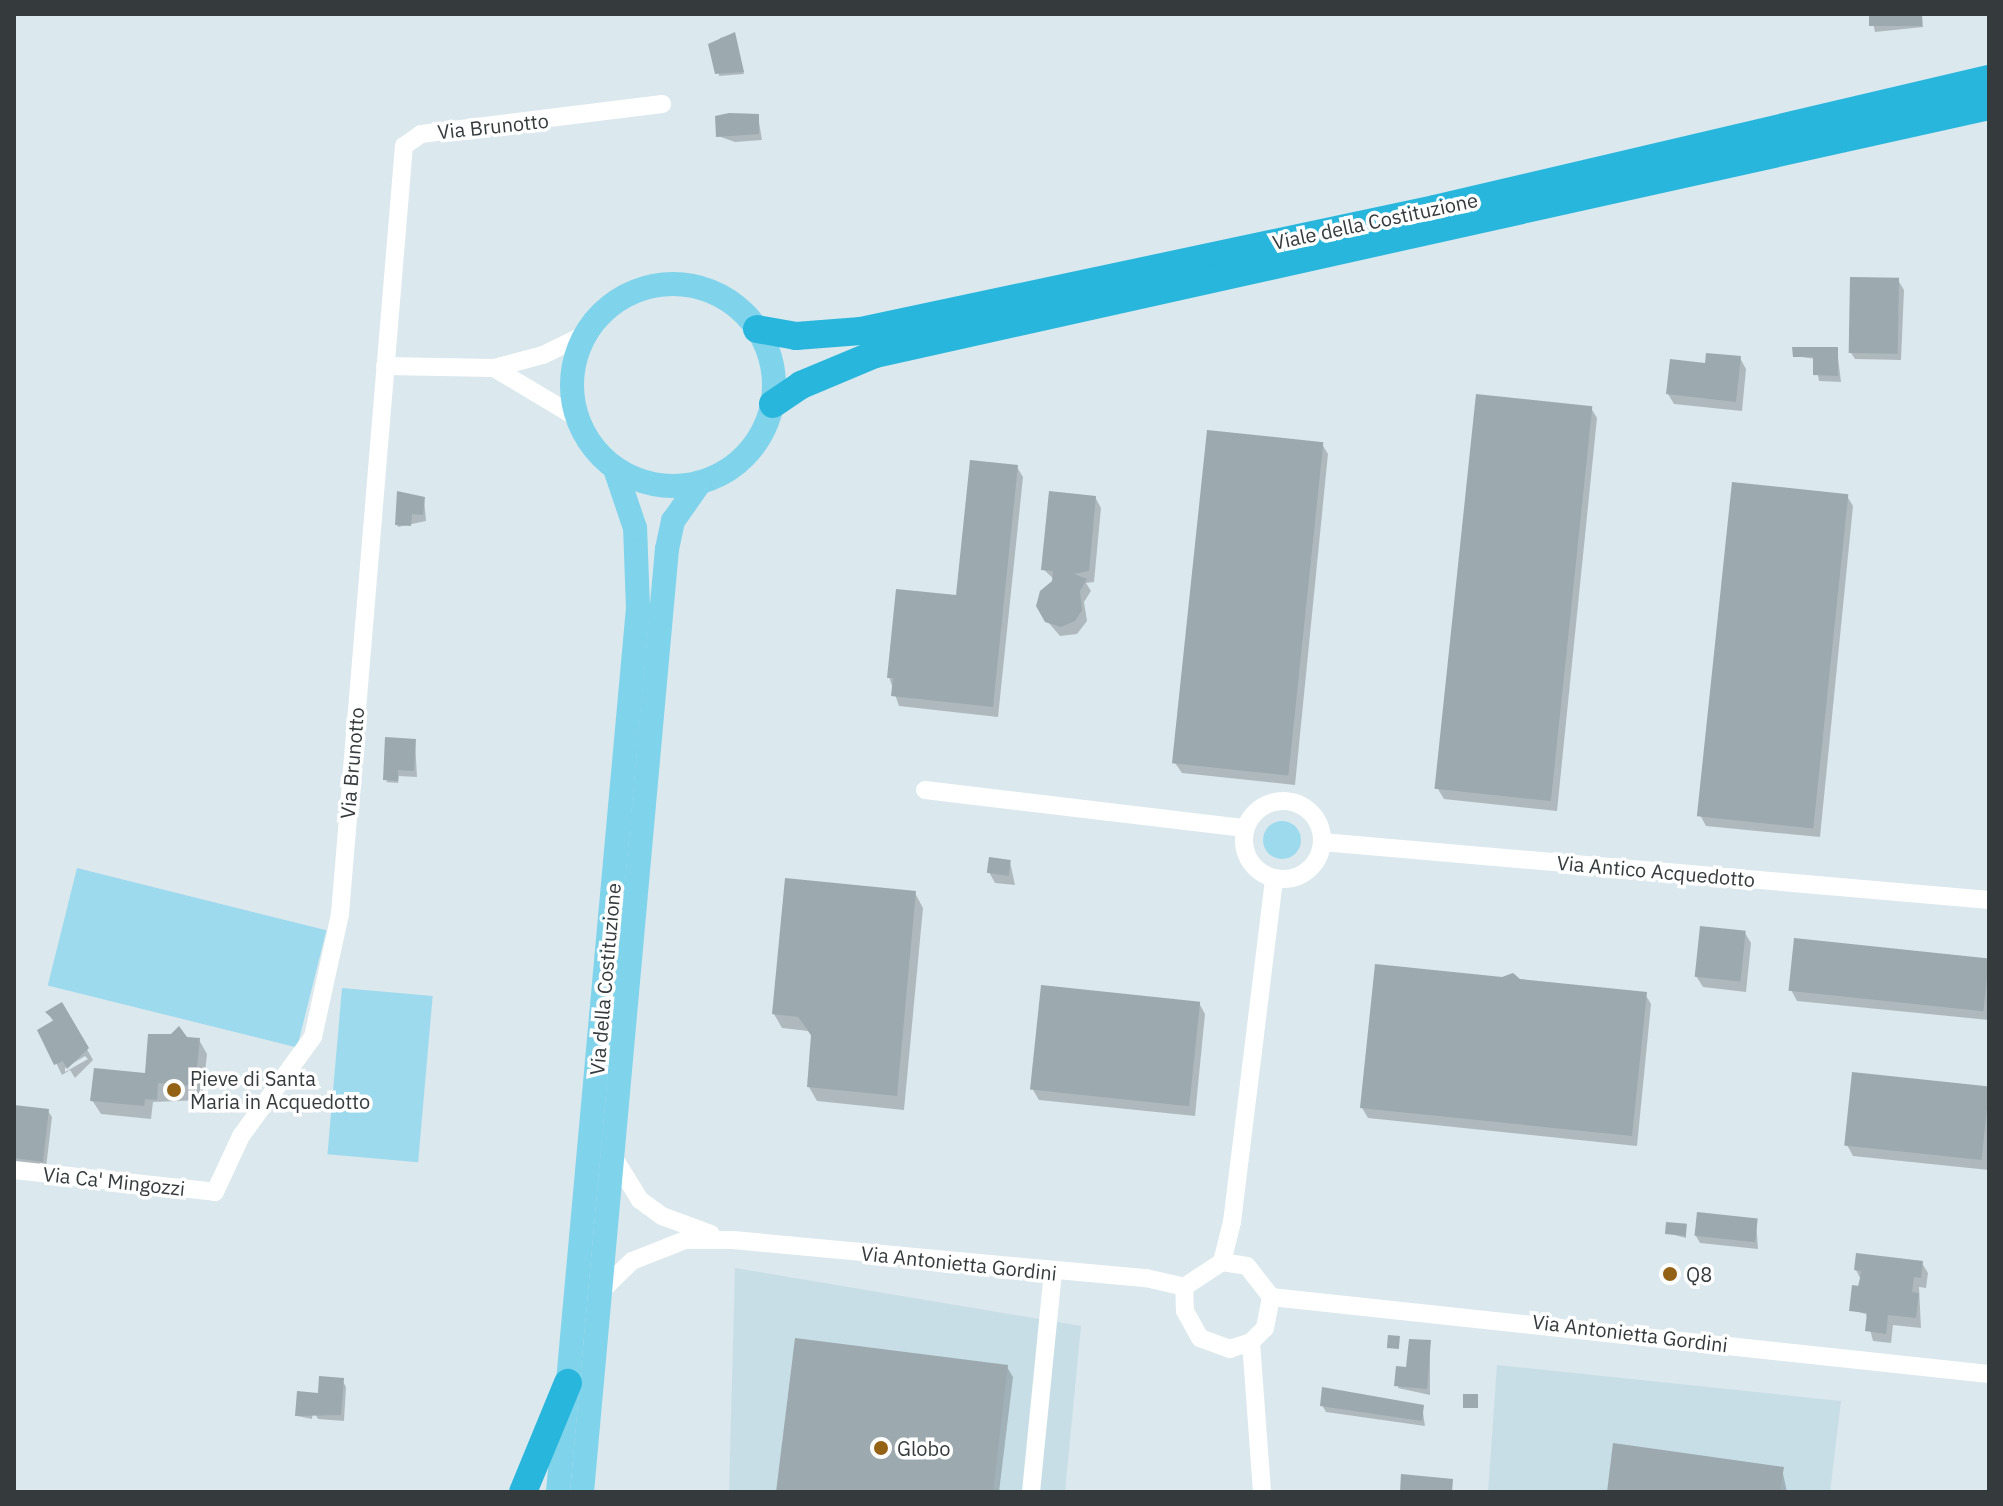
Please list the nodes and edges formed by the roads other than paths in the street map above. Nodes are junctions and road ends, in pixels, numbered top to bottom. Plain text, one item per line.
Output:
1 (1989, 79) edge
2 (662, 104) dead end
3 (1989, 106) edge
4 (757, 329) junction
5 (584, 335) junction
6 (385, 366) junction
7 (494, 368) junction
8 (773, 404) junction
9 (576, 417) junction
10 (615, 469) junction
11 (699, 484) junction
12 (925, 790) dead end
13 (1245, 828) junction
14 (1322, 842) junction
15 (1274, 879) junction
16 (1989, 900) edge
17 (614, 1158) junction
18 (14, 1170) edge
19 (215, 1192) joint
20 (733, 1240) junction
21 (1222, 1262) junction
22 (1053, 1272) junction
23 (1184, 1287) junction
24 (600, 1292) junction
25 (1271, 1297) junction
26 (1251, 1342) junction
27 (1989, 1374) edge
28 (568, 1383) junction
29 (523, 1492) edge
30 (558, 1492) edge
31 (582, 1492) edge
32 (1031, 1492) edge
33 (1262, 1492) edge

1 - 4 highway, Viale della Costituzione
2 - 6 street, Via Brunotto
3 - 8 highway, Viale della Costituzione
4 - 5 main road
4 - 8 main road
5 - 7 street
5 - 9 main road
6 - 7 street
6 - 19 street, Via Brunotto
7 - 9 street
8 - 11 main road
9 - 10 main road
10 - 11 main road
10 - 28 main road, Via della Costituzione
11 - 17 main road
12 - 13 street
13 - 14 street
13 - 15 street
14 - 15 street
14 - 16 street, Via Antico Acquedotto
15 - 21 street
17 - 20 street, Via Antonietta Gordini
17 - 24 main road
18 - 19 street, Via Ca' Mingozzi
20 - 22 street, Via Antonietta Gordini
20 - 24 street, Via Antonietta Gordini
21 - 23 street
21 - 25 street
22 - 23 street, Via Antonietta Gordini
22 - 32 street
23 - 26 street
24 - 31 main road
25 - 26 street
25 - 27 street, Via Antonietta Gordini
26 - 33 street
28 - 29 highway
28 - 30 main road, Via della Costituzione

